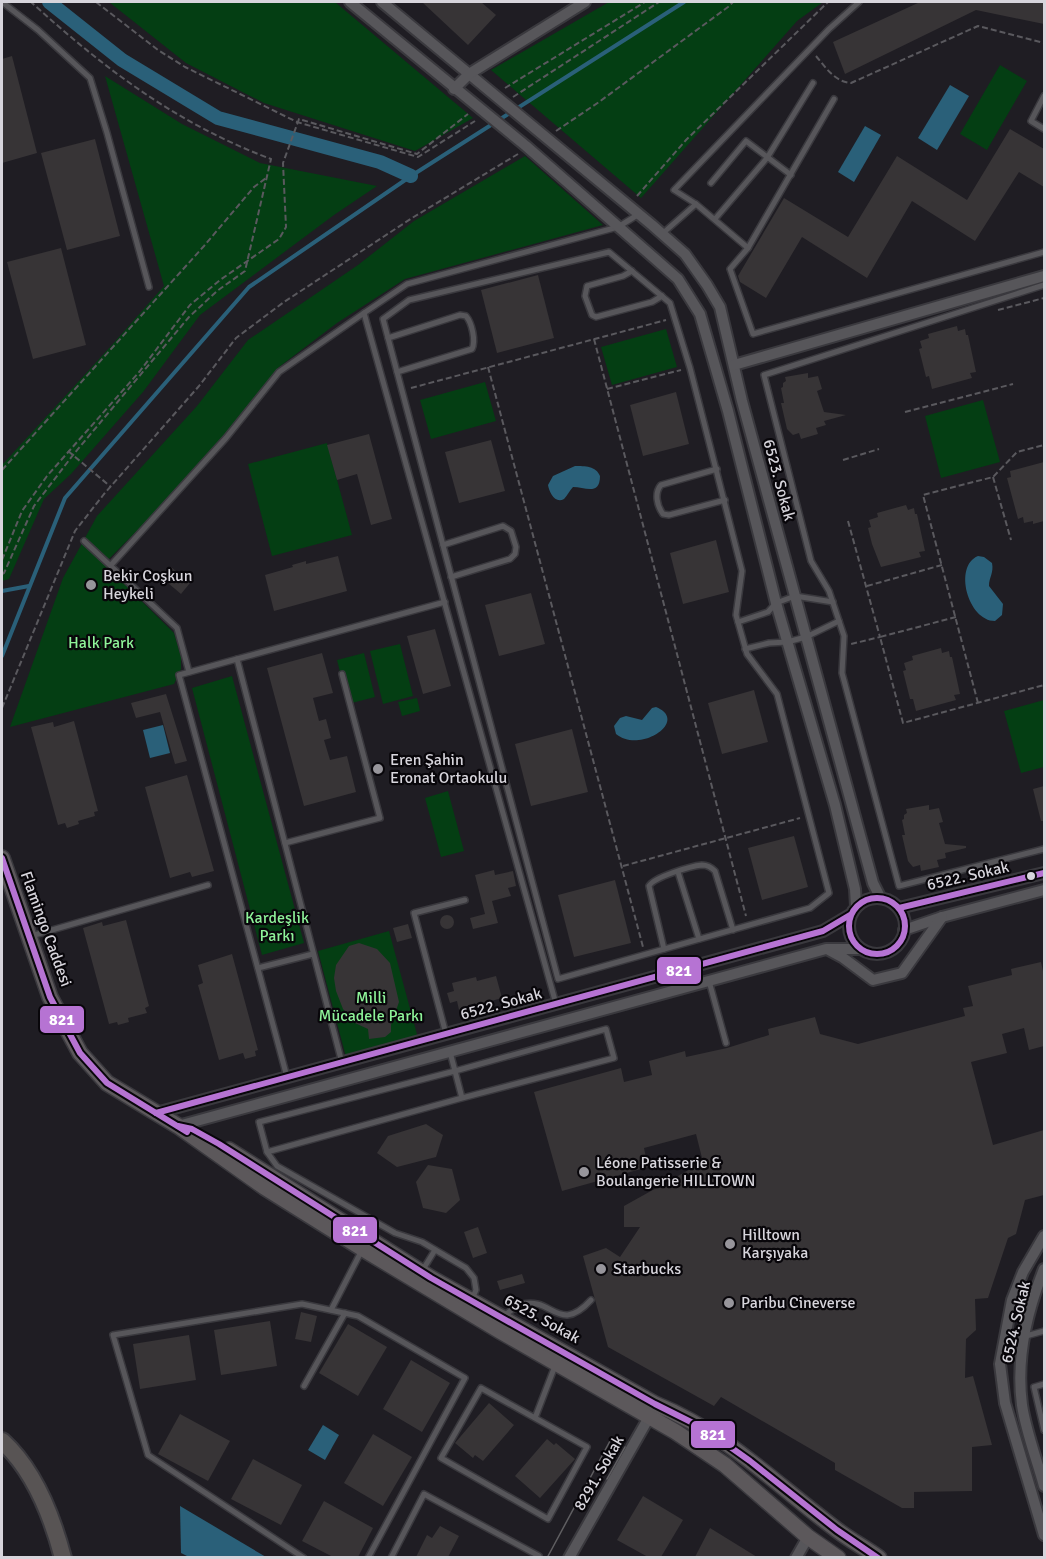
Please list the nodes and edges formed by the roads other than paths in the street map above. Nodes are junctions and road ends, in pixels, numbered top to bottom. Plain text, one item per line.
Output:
1 (2, 2) edge
2 (350, 2) edge
3 (382, 2) edge
4 (585, 2) edge
5 (859, 2) edge
6 (469, 74) junction
7 (813, 83) dead end
8 (454, 88) junction
9 (1044, 96) edge
10 (834, 99) dead end
11 (1044, 129) edge
12 (767, 158) junction
13 (791, 175) junction
14 (711, 183) dead end
15 (696, 204) junction
16 (639, 214) junction
17 (715, 219) junction
18 (618, 227) junction
19 (663, 234) junction
20 (748, 248) junction
21 (1044, 252) edge
22 (632, 271) junction
23 (1044, 276) edge
24 (1044, 285) edge
25 (149, 288) dead end
26 (662, 296) junction
27 (364, 313) junction
28 (388, 338) junction
29 (734, 365) junction
30 (397, 372) junction
31 (717, 470) junction
32 (725, 500) junction
33 (84, 541) dead end
34 (443, 545) junction
35 (111, 565) junction
36 (451, 577) junction
37 (795, 596) junction
38 (445, 602) junction
39 (832, 602) junction
40 (776, 603) junction
41 (839, 621) junction
42 (738, 622) junction
43 (806, 637) junction
44 (787, 642) junction
45 (746, 649) junction
46 (237, 659) junction
47 (189, 672) junction
48 (342, 674) dead end
49 (285, 843) junction
50 (1044, 849) edge
51 (2, 858) edge
52 (678, 872) junction
53 (1044, 873) edge
54 (208, 885) dead end
55 (1044, 890) edge
56 (880, 897) junction
57 (465, 900) dead end
58 (899, 908) junction
59 (853, 911) junction
60 (942, 917) junction
61 (733, 930) junction
62 (904, 930) junction
63 (29, 936) junction
64 (699, 939) junction
65 (664, 949) junction
66 (826, 949) junction
67 (860, 949) junction
68 (313, 954) junction
69 (258, 968) junction
70 (709, 981) junction
71 (556, 1004) junction
72 (446, 1034) junction
73 (726, 1043) dead end
74 (450, 1052) junction
75 (342, 1063) junction
76 (455, 1071) junction
77 (287, 1077) junction
78 (462, 1098) junction
79 (156, 1113) junction
80 (178, 1126) junction
81 (267, 1152) junction
82 (1044, 1236) edge
83 (363, 1249) junction
84 (435, 1250) junction
85 (1044, 1269) edge
86 (421, 1272) junction
87 (471, 1300) junction
88 (591, 1300) dead end
89 (331, 1310) junction
90 (345, 1313) junction
91 (502, 1317) junction
92 (1044, 1330) edge
93 (1026, 1336) junction
94 (557, 1363) junction
95 (1044, 1384) edge
96 (304, 1386) dead end
97 (656, 1404) junction
98 (535, 1418) junction
99 (648, 1418) junction
100 (1044, 1430) edge
101 (2, 1441) edge
102 (1041, 1458) edge
103 (1044, 1486) edge
104 (1044, 1535) edge
105 (808, 1537) junction
106 (539, 1556) edge
107 (63, 1557) edge
108 (304, 1557) edge
109 (368, 1557) edge
110 (391, 1557) edge
111 (569, 1557) edge
112 (796, 1557) edge
113 (838, 1557) edge
114 (879, 1557) edge

1 - 25 lane
2 - 8 street, 6523. Sokak
3 - 6 street, 6523. Sokak
4 - 6 street
5 - 15 lane
6 - 8 street
6 - 16 street, 6523. Sokak
7 - 12 lane
8 - 18 street, 6523. Sokak
9 - 11 lane
10 - 13 lane
12 - 13 lane
12 - 14 lane
12 - 17 lane
13 - 20 lane
15 - 17 lane
15 - 19 lane
16 - 18 lane
16 - 19 street, 6523. Sokak
17 - 20 lane
18 - 27 lane
18 - 40 street, 6523. Sokak
19 - 29 street, 6523. Sokak
20 - 21 lane
22 - 26 lane
22 - 26 lane
22 - 28 lane
23 - 29 street
24 - 39 lane
26 - 31 lane
27 - 35 lane
27 - 38 lane
28 - 30 lane
28 - 30 lane
29 - 37 street, 6523. Sokak
30 - 34 lane
31 - 32 lane
31 - 32 lane
32 - 42 lane
33 - 35 lane
34 - 36 lane
34 - 36 lane
35 - 47 lane
36 - 65 lane
37 - 39 lane
37 - 40 lane
37 - 43 street, 6523. Sokak
38 - 46 lane
38 - 71 lane
39 - 41 lane
40 - 42 lane
40 - 44 street, 6523. Sokak
41 - 43 lane
41 - 50 lane
42 - 45 lane
43 - 44 lane
43 - 56 street, 6523. Sokak
44 - 45 lane
44 - 59 street, 6523. Sokak
45 - 61 lane
46 - 47 lane
46 - 49 lane
47 - 69 lane
48 - 49 lane
49 - 68 lane
51 - 63 street, Flamingo Caddesi
52 - 61 lane
52 - 64 lane
52 - 65 lane
53 - 58 street, 6522. Sokak
54 - 63 lane
55 - 60 street, 6522. Sokak
56 - 58 street
56 - 59 street
57 - 72 lane
58 - 62 street
59 - 67 street
59 - 71 street, 6522. Sokak
60 - 62 street, 6522. Sokak
60 - 66 street
61 - 64 lane
62 - 67 street
63 - 79 street, Flamingo Caddesi
64 - 65 lane
66 - 67 street, 6522. Sokak
66 - 70 street, 6522. Sokak
68 - 69 lane
68 - 75 lane
69 - 77 lane
70 - 73 lane
70 - 74 street, 6522. Sokak
71 - 72 street, 6522. Sokak
72 - 75 street, 6522. Sokak
74 - 76 lane
74 - 80 street, 6522. Sokak
75 - 77 street, 6522. Sokak
76 - 78 lane
76 - 78 lane
76 - 81 lane
77 - 79 street, 6522. Sokak
78 - 81 lane
79 - 80 street, 6525. Sokak
80 - 83 street, 6525. Sokak
80 - 86 street, 6525. Sokak
81 - 84 lane
82 - 104 street, 6524. Sokak
83 - 89 lane
83 - 94 street, 6525. Sokak
84 - 86 lane
84 - 87 lane
85 - 93 street, 6524. Sokak
86 - 87 street, 6525. Sokak
87 - 91 street, 6525. Sokak
88 - 91 lane
89 - 90 lane
89 - 108 lane
90 - 96 lane
90 - 109 lane
91 - 97 street, 6525. Sokak
92 - 93 lane
93 - 102 street, 6524. Sokak
94 - 98 lane
94 - 99 street, 6525. Sokak
95 - 100 lane
97 - 99 street, 8291. Sokak
97 - 114 street, 6525. Sokak
98 - 98 lane
99 - 105 street, 6525. Sokak
99 - 111 street, 8291. Sokak
101 - 107 main road
102 - 103 street, 6524. Sokak
105 - 112 street
105 - 113 street, 6525. Sokak
106 - 110 lane

